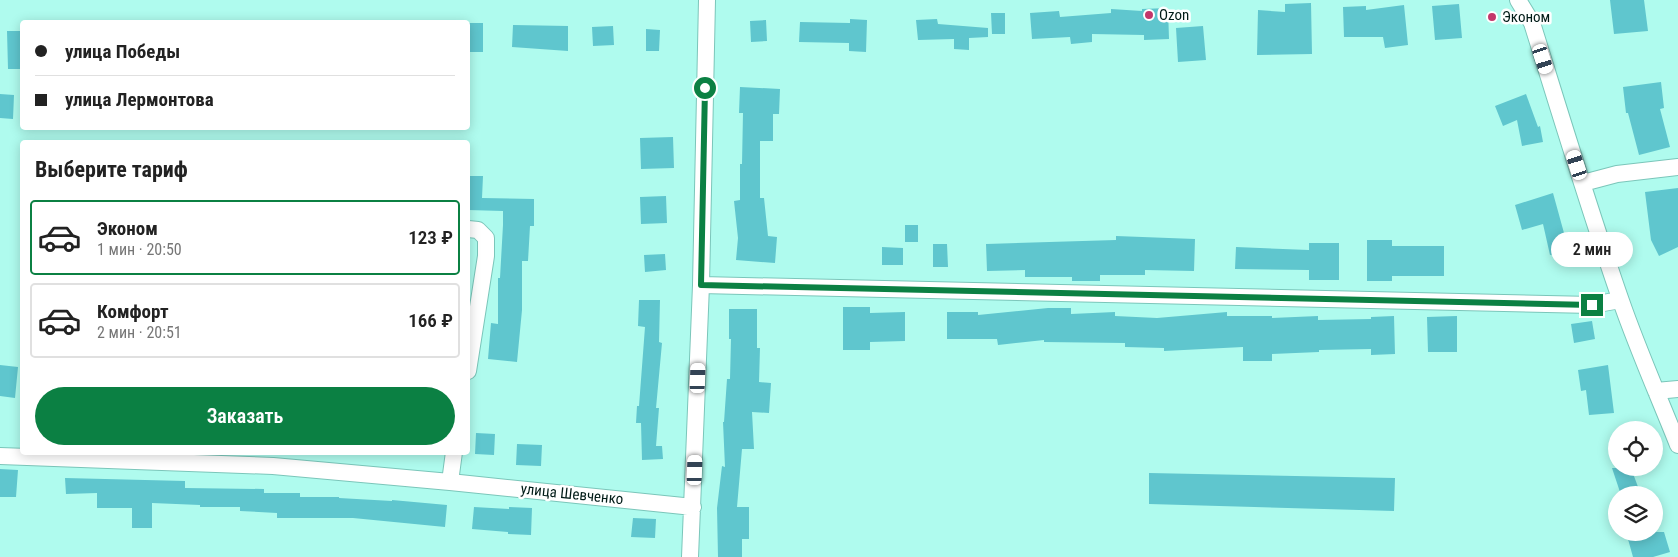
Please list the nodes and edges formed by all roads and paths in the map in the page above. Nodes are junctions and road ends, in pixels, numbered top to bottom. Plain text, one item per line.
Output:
1 (707, 0) edge
2 (1518, 0) edge
3 (1678, 167) edge
4 (1583, 183) junction
5 (470, 229) edge
6 (701, 285) junction
7 (1620, 300) junction
8 (470, 358) edge
9 (1678, 390) edge
10 (1656, 391) junction
11 (1678, 446) edge
12 (454, 455) edge
13 (0, 456) edge
14 (274, 459) edge
15 (450, 482) junction
16 (694, 507) junction
17 (690, 557) edge

1 - 6 street
2 - 4 street
3 - 4 street
4 - 7 street
5 - 8 street
6 - 7 street
6 - 16 street
7 - 10 street
9 - 10 street
10 - 11 street
12 - 15 street
13 - 14 street, улица Шевченко
14 - 15 street, улица Шевченко
15 - 16 street, улица Шевченко
16 - 17 street

